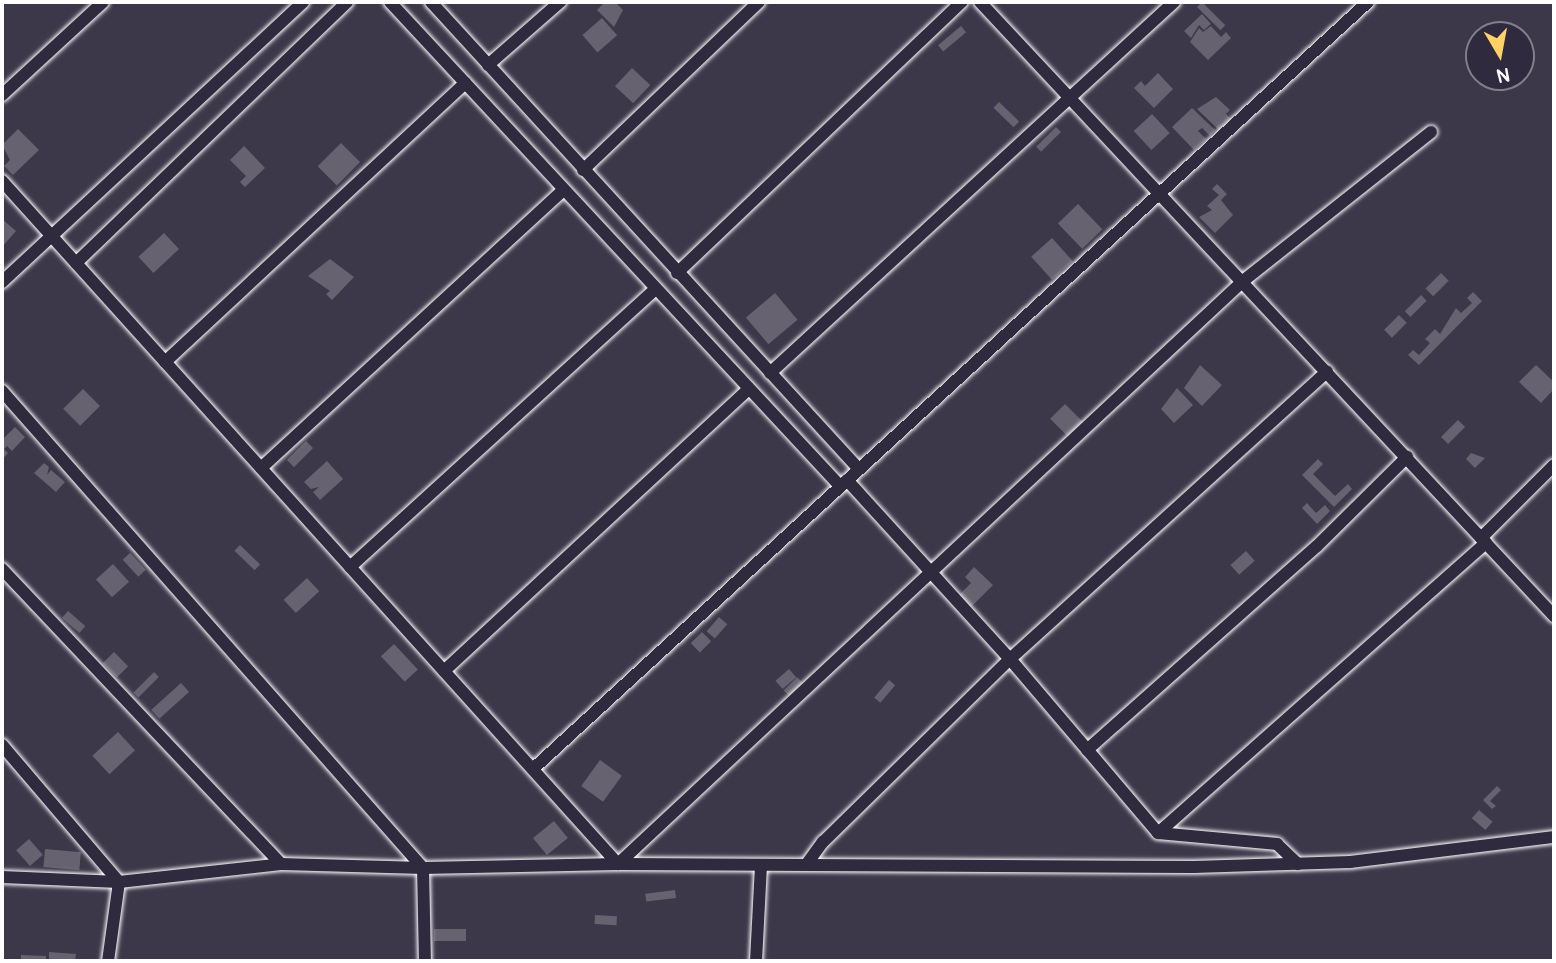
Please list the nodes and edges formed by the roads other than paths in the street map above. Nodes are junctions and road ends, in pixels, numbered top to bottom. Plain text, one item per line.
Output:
1 (103, 2) edge
2 (303, 2) edge
3 (347, 2) edge
4 (390, 2) edge
5 (430, 2) edge
6 (560, 2) edge
7 (759, 2) edge
8 (962, 2) edge
9 (980, 2) edge
10 (1174, 2) edge
11 (1368, 2) edge
12 (488, 65) junction
13 (465, 83) junction
14 (2, 95) edge
15 (1069, 95) junction
16 (1431, 132) dead end
17 (583, 170) junction
18 (2, 181) edge
19 (563, 190) junction
20 (1161, 193) junction
21 (51, 236) junction
22 (76, 263) junction
23 (677, 273) junction
24 (1243, 281) junction
25 (2, 282) edge
26 (655, 289) junction
27 (165, 362) junction
28 (1327, 372) junction
29 (769, 373) junction
30 (748, 388) junction
31 (2, 391) edge
32 (1407, 457) junction
33 (1554, 465) edge
34 (261, 468) junction
35 (859, 469) junction
36 (844, 483) junction
37 (1484, 540) junction
38 (350, 567) junction
39 (2, 569) edge
40 (930, 573) junction
41 (1554, 616) edge
42 (1010, 659) junction
43 (444, 671) junction
44 (2, 745) edge
45 (1087, 750) junction
46 (533, 769) junction
47 (1158, 834) junction
48 (1554, 837) edge
49 (281, 864) junction
50 (618, 864) junction
51 (1298, 864) junction
52 (761, 865) junction
53 (806, 865) junction
54 (423, 868) junction
55 (2, 877) edge
56 (120, 882) junction
57 (108, 961) edge
58 (425, 961) edge
59 (756, 961) edge

1 - 14 street
2 - 21 street
3 - 22 street
4 - 13 street
5 - 12 street
6 - 12 street
7 - 17 street
8 - 23 street
9 - 15 street
10 - 15 street
11 - 20 street
12 - 17 street
13 - 19 street
13 - 27 street
15 - 20 street
15 - 29 street
16 - 24 street
17 - 23 street
18 - 21 street
19 - 26 street
19 - 34 street
20 - 24 street
20 - 35 street
21 - 22 street
21 - 25 street
22 - 27 street
23 - 29 street
24 - 28 street
24 - 40 street
26 - 30 street
26 - 38 street
27 - 34 street
28 - 32 street
28 - 42 street
29 - 35 street
30 - 36 street
30 - 43 street
31 - 54 street
32 - 37 street
32 - 45 street
33 - 37 street
34 - 38 street
35 - 36 street
36 - 40 street
36 - 46 street
37 - 41 street
37 - 47 street
38 - 43 street
39 - 49 street
40 - 42 street
40 - 50 street
42 - 45 street
42 - 53 street
43 - 46 street
44 - 56 street
45 - 47 street
46 - 50 street
47 - 51 street
48 - 51 street
49 - 54 street
49 - 56 street
50 - 52 street
50 - 54 street
51 - 53 street
52 - 53 street
52 - 59 street
54 - 58 street
55 - 56 street
56 - 57 street

